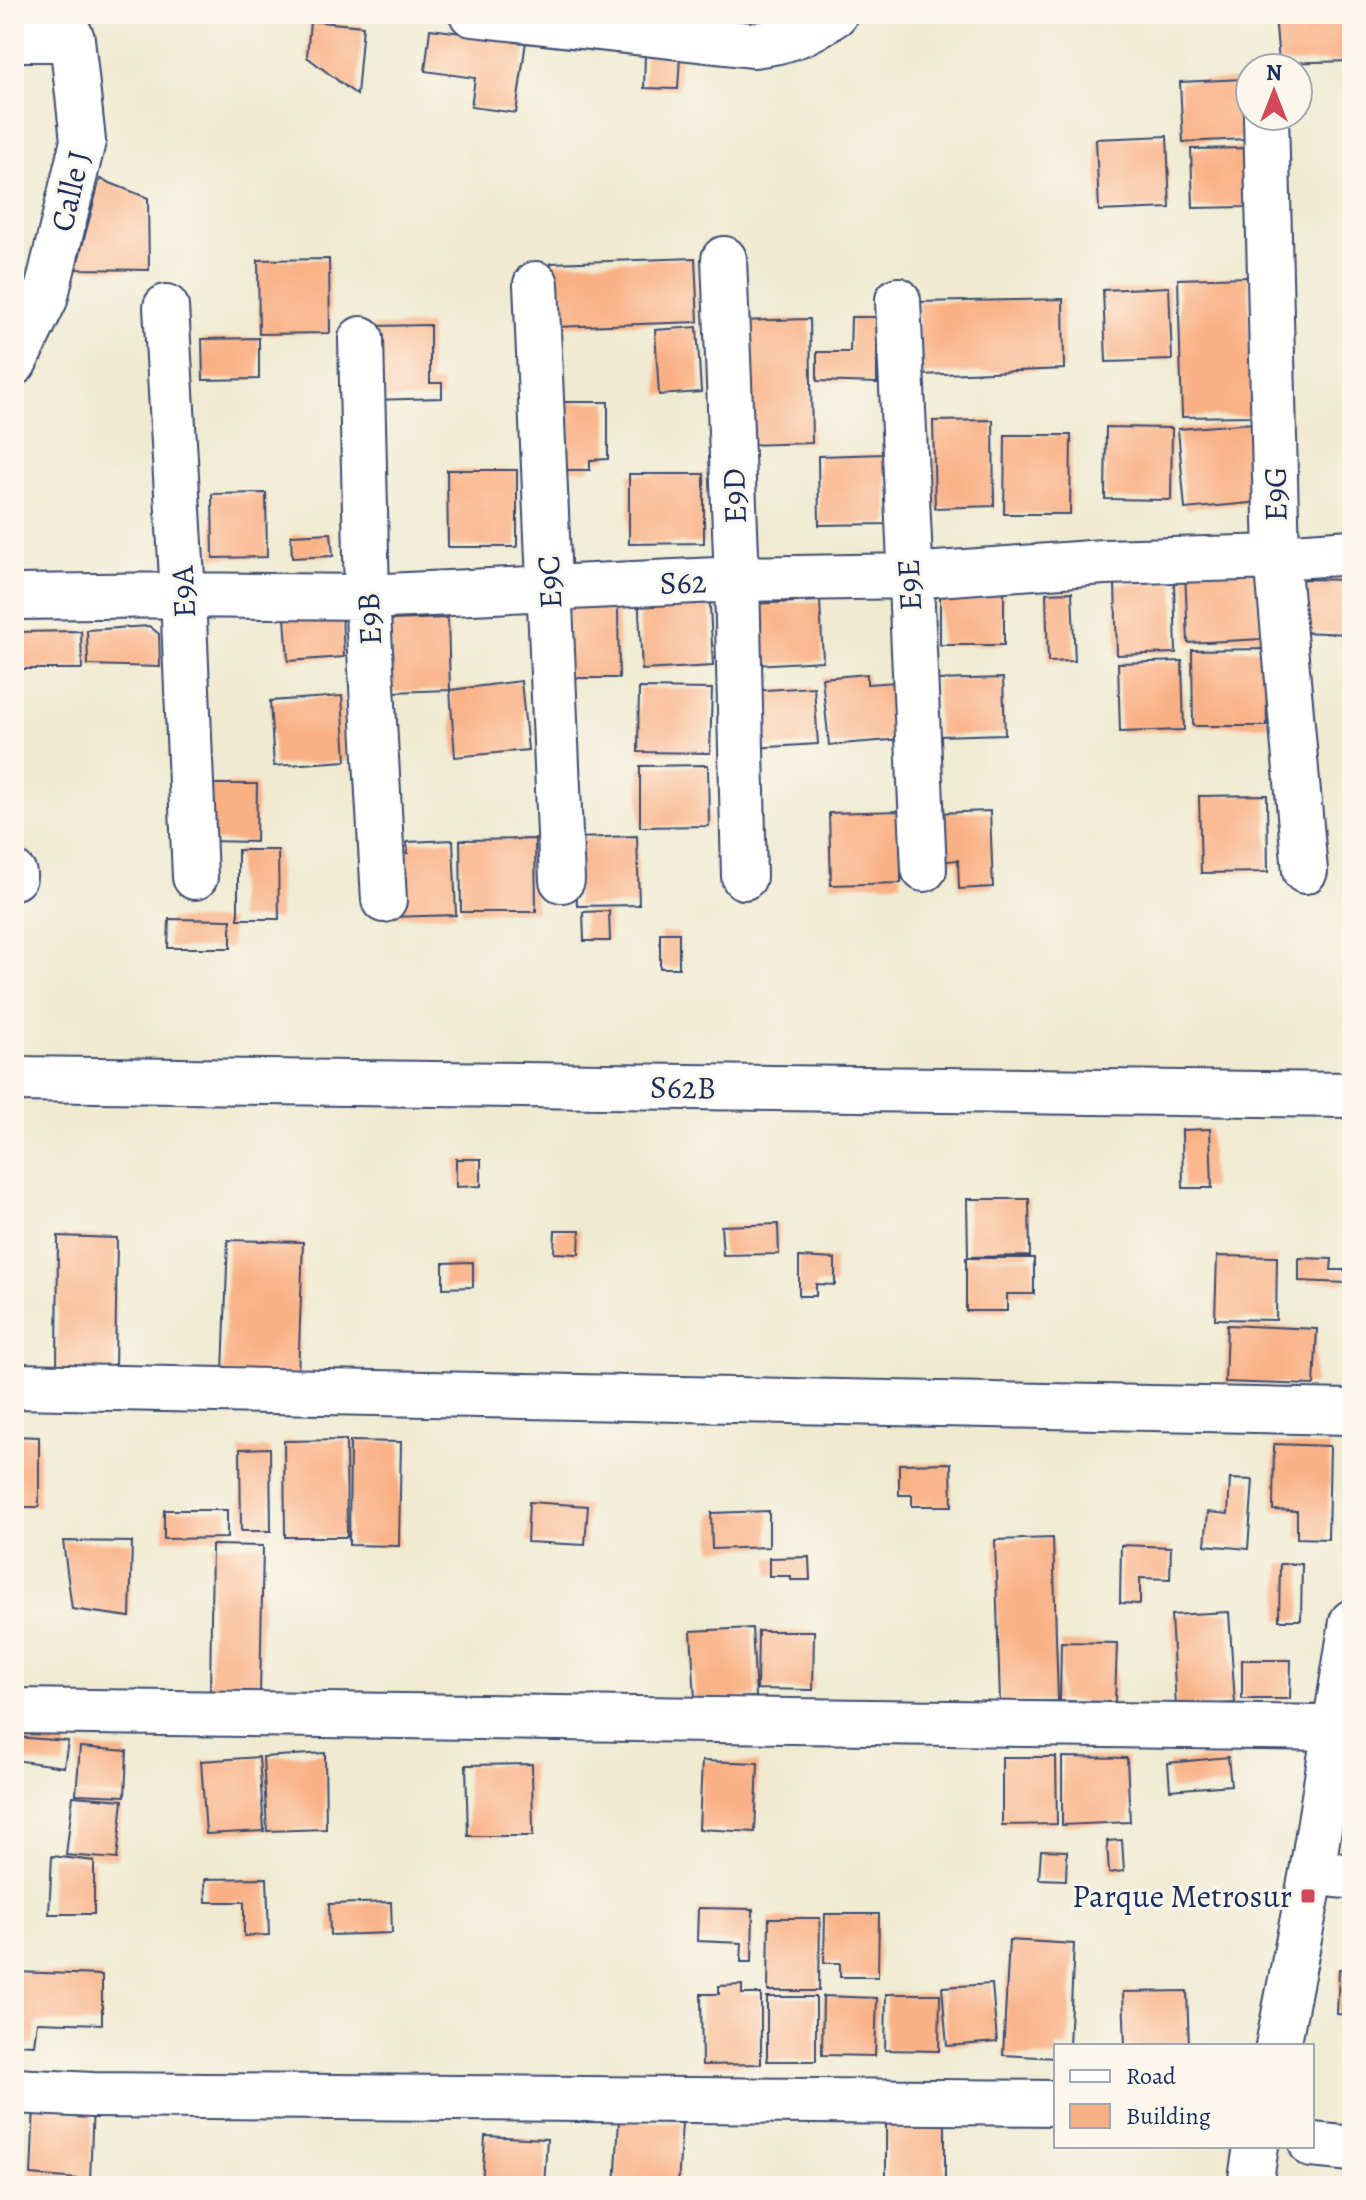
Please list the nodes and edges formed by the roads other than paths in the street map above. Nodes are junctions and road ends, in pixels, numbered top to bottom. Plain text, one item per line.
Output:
1 (472, 14) edge
2 (835, 14) edge
3 (66, 26) edge
4 (14, 39) edge
5 (1266, 132) edge
6 (724, 259) dead end
7 (536, 284) dead end
8 (898, 300) dead end
9 (166, 307) dead end
10 (361, 339) dead end
11 (14, 363) edge
12 (1352, 552) edge
13 (1277, 557) junction
14 (909, 576) junction
15 (737, 579) junction
16 (549, 587) junction
17 (183, 595) junction
18 (14, 597) edge
19 (367, 597) junction
20 (924, 869) dead end
21 (1305, 871) dead end
22 (195, 877) dead end
23 (744, 877) dead end
24 (562, 880) dead end
25 (384, 900) dead end
26 (14, 1079) edge
27 (1352, 1095) edge
28 (14, 1386) edge
29 (1352, 1412) edge
30 (1352, 1622) edge
31 (14, 1711) edge
32 (1335, 1728) junction
33 (1332, 1874) edge
34 (1279, 2044) edge
35 (14, 2091) edge
36 (1054, 2103) edge
37 (1314, 2145) edge
38 (1256, 2148) edge
39 (1352, 2149) edge
40 (1250, 2186) edge

1 - 2 street
3 - 4 street
3 - 11 street, Calle J
5 - 13 street, E9G
6 - 15 street, E9D
7 - 16 street, E9C
8 - 14 street, E9E
9 - 17 street, E9A
10 - 19 street, E9B
12 - 13 street, S62
13 - 14 street, S62
13 - 21 street, E9G
14 - 15 street, S62
14 - 20 street, E9E
15 - 16 street, S62
15 - 23 street, E9D
16 - 19 street, S62
16 - 24 street, E9C
17 - 18 street, S62
17 - 19 street, S62
17 - 22 street, E9A
19 - 25 street, E9B
26 - 27 street, S62B
28 - 29 street
30 - 32 street
31 - 32 street
32 - 33 street
33 - 34 street
35 - 36 street
37 - 39 street
38 - 40 street

